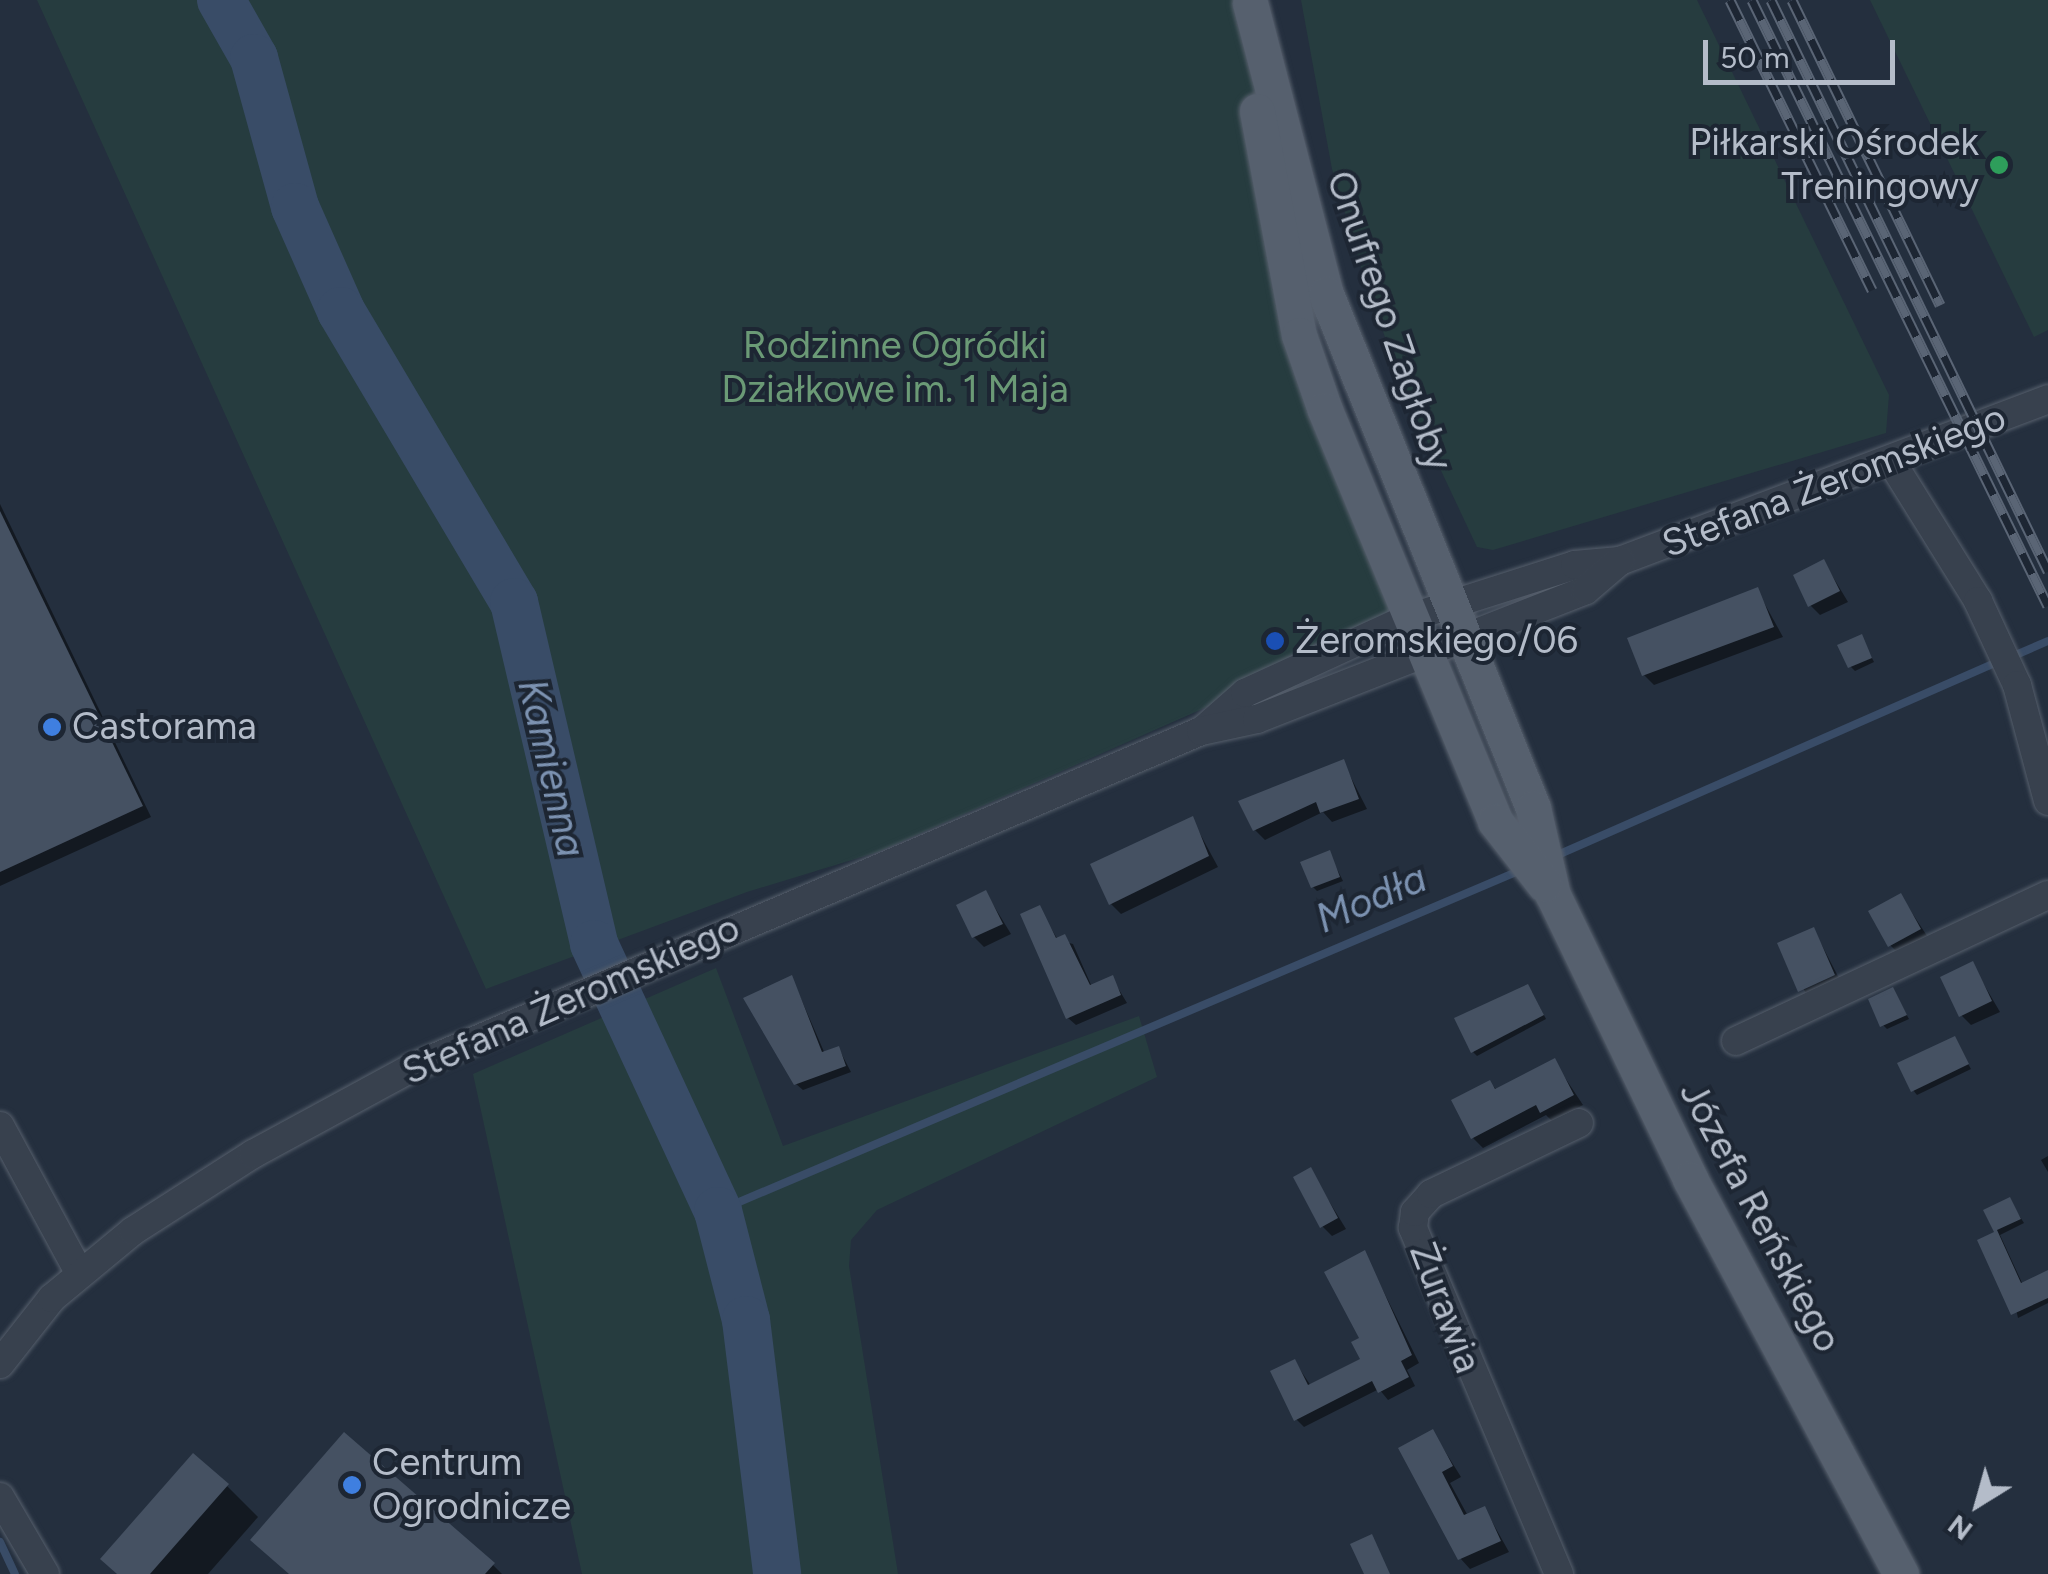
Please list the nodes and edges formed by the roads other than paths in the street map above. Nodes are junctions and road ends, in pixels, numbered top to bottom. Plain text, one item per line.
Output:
1 (1250, 2) edge
2 (2048, 399) edge
3 (1891, 461) junction
4 (1620, 561) junction
5 (1448, 604) junction
6 (1409, 618) junction
7 (1462, 637) junction
8 (1423, 652) junction
9 (1201, 731) junction
10 (2048, 801) edge
11 (1553, 895) junction
12 (2048, 896) edge
13 (1736, 1041) dead end
14 (1579, 1123) dead end
15 (0, 1126) edge
16 (79, 1272) junction
17 (0, 1364) edge
18 (0, 1497) edge
19 (45, 1574) edge
20 (1560, 1574) edge
21 (1901, 1574) edge

1 - 5 main road, Onufrego Zagłoby
1 - 6 main road, Onufrego Zagłoby
2 - 3 street, Stefana Żeromskiego
3 - 4 street, Stefana Żeromskiego
3 - 10 street
4 - 5 street, Stefana Żeromskiego
4 - 7 street, Stefana Żeromskiego
5 - 6 street, Stefana Żeromskiego
5 - 7 main road, Józefa Reńskiego
6 - 8 main road, Józefa Reńskiego
6 - 9 street, Stefana Żeromskiego
7 - 8 street, Stefana Żeromskiego
7 - 11 main road, Józefa Reńskiego
8 - 9 street, Stefana Żeromskiego
8 - 11 main road, Józefa Reńskiego
9 - 16 street, Stefana Żeromskiego
11 - 21 main road, Józefa Reńskiego
12 - 13 street
14 - 20 street, Żurawia
15 - 16 street
16 - 17 street, Stefana Żeromskiego
18 - 19 street

